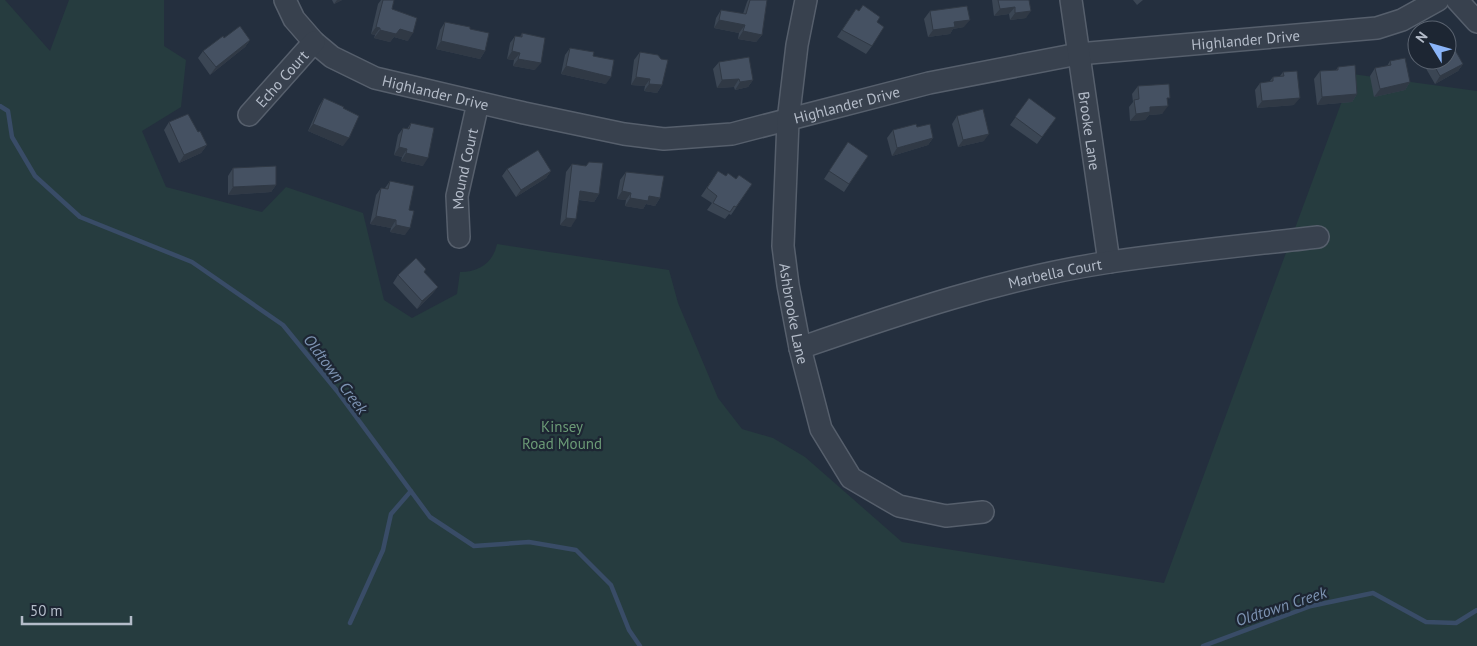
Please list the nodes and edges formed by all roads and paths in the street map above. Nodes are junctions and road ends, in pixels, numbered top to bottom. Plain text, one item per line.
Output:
1 (285, 0) edge
2 (806, 0) edge
3 (1071, 0) edge
4 (1438, 0) edge
5 (1457, 0) edge
6 (1477, 22) edge
7 (314, 42) junction
8 (1078, 54) junction
9 (478, 103) junction
10 (249, 115) dead end
11 (788, 120) junction
12 (459, 237) dead end
13 (1318, 237) dead end
14 (1109, 262) junction
15 (800, 348) junction
16 (983, 512) dead end

1 - 7 street, Highlander Drive
2 - 11 street, Ashbrooke Lane
3 - 8 street, Brooke Lane
4 - 8 street, Highlander Drive
5 - 6 street
7 - 9 street, Highlander Drive
7 - 10 street, Echo Court
8 - 11 street, Highlander Drive
8 - 14 street, Brooke Lane
9 - 11 street, Highlander Drive
9 - 12 street, Mound Court
11 - 15 street, Ashbrooke Lane
13 - 14 street, Marbella Court
14 - 15 street, Marbella Court
15 - 16 street, Ashbrooke Lane

